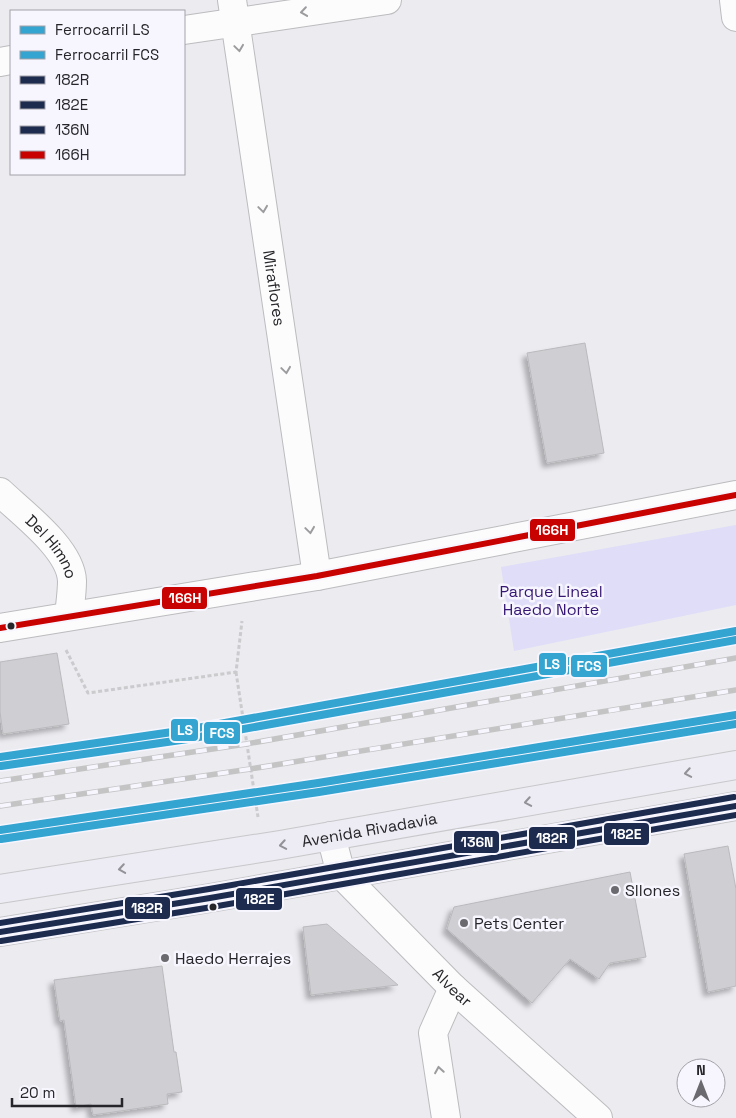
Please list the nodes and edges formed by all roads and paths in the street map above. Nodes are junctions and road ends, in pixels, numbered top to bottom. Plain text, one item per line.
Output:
1 (387, 0) edge
2 (734, 0) edge
3 (233, 11) edge
4 (736, 17) edge
5 (185, 30) edge
6 (0, 492) edge
7 (736, 495) edge
8 (317, 576) junction
9 (243, 613) dead end
10 (60, 618) junction
11 (0, 628) edge
12 (236, 672) junction
13 (736, 764) edge
14 (736, 806) edge
15 (263, 820) dead end
16 (331, 836) junction
17 (341, 874) junction
18 (0, 888) edge
19 (0, 932) edge
20 (453, 988) junction
21 (446, 1118) edge
22 (598, 1118) edge

1 -> 3 street
2 - 4 street
3 - 5 street
3 -> 8 street, Miraflores
6 - 10 street, Del Himno
7 - 8 street
8 - 10 street
9 - 12 path
10 - 11 street
10 - 12 path
12 - 15 path
13 -> 16 main road, Avenida Rivadavia
14 - 17 main road
16 - 17 street, Alvear
16 -> 18 main road, Avenida Rivadavia
17 - 19 main road
17 - 20 street, Alvear
21 -> 20 street
20 - 22 street, Alvear

